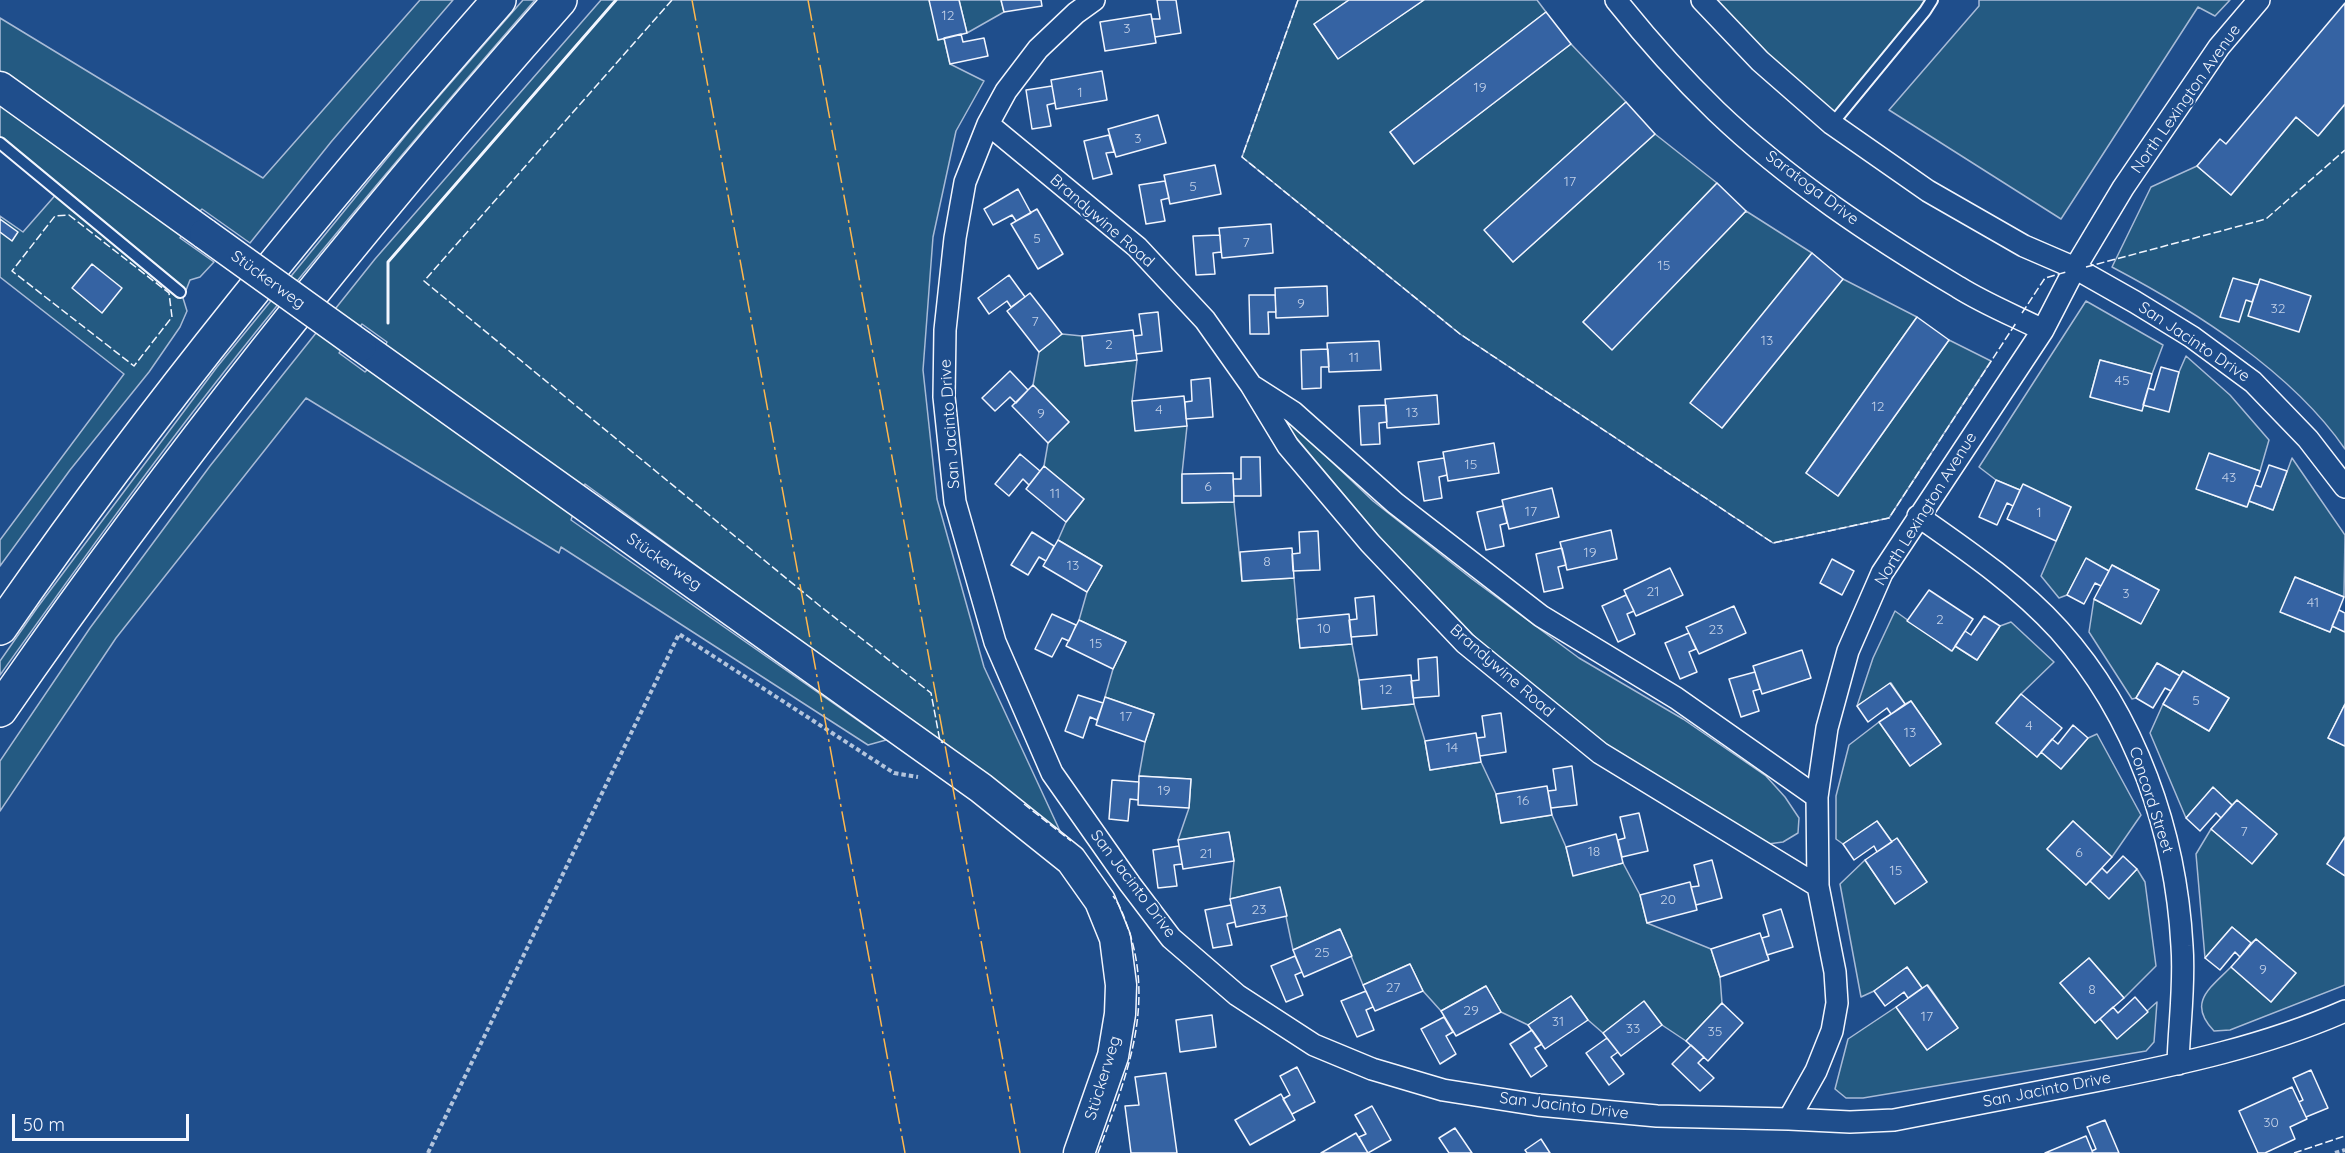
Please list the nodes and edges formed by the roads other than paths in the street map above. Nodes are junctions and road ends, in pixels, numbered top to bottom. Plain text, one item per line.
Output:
1 (499, 0) edge
2 (560, 0) edge
3 (1094, 0) edge
4 (1616, 0) edge
5 (1702, 0) edge
6 (1932, 0) edge
7 (2259, 0) edge
8 (0, 87) edge
9 (988, 124) junction
10 (1832, 124) junction
11 (0, 143) edge
12 (2075, 268) junction
13 (180, 292) dead end
14 (2043, 330) junction
15 (1251, 385) junction
16 (2345, 487) edge
17 (1918, 516) junction
18 (0, 628) edge
19 (0, 710) edge
20 (1817, 797) junction
21 (1818, 886) junction
22 (2345, 1011) edge
23 (2178, 1064) junction
24 (1789, 1119) junction
25 (1079, 1153) edge

1 - 18 highway
2 - 19 highway
3 - 9 street, San Jacinto Drive
4 - 14 street, Saratoga Drive
5 - 10 street
6 - 10 lane
7 - 12 street, North Lexington Avenue
8 - 25 street, Stückerweg, bridge
9 - 15 street, Brandywine Road
9 - 24 street, San Jacinto Drive
10 - 12 street
11 - 13 lane
12 - 14 street, North Lexington Avenue
12 - 16 street, San Jacinto Drive
14 - 17 street, North Lexington Avenue
15 - 20 street, Brandywine Road
15 - 21 street, Brandywine Road
17 - 20 street, North Lexington Avenue
17 - 23 street, Concord Street
20 - 21 street, North Lexington Avenue
21 - 24 street, North Lexington Avenue
22 - 23 street, San Jacinto Drive
23 - 24 street, San Jacinto Drive

